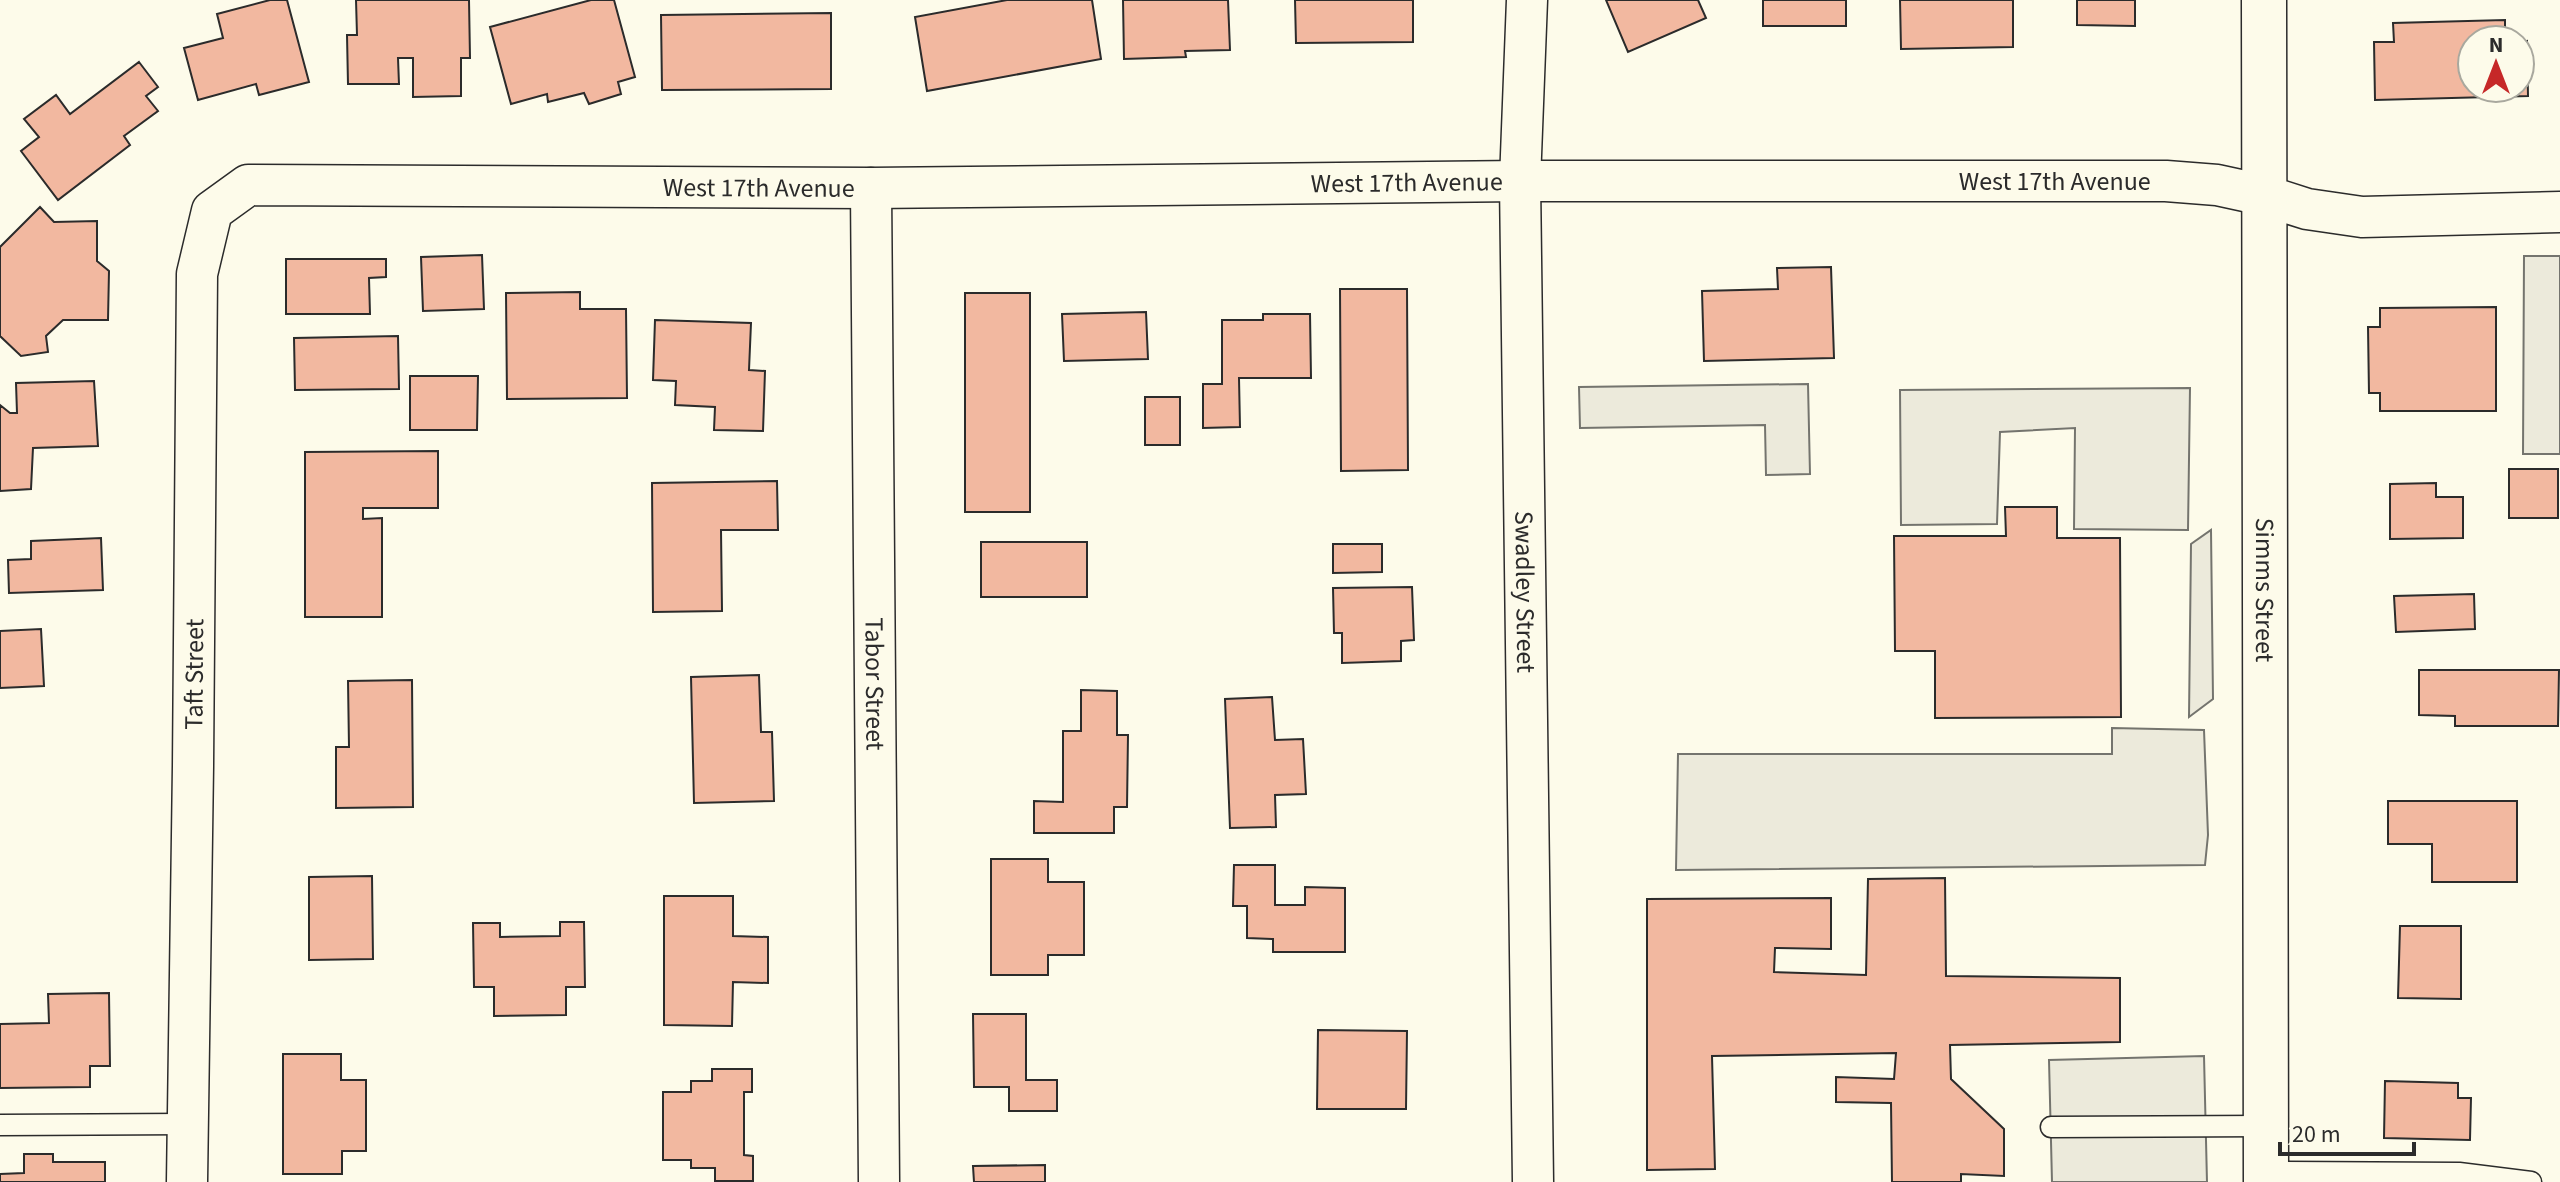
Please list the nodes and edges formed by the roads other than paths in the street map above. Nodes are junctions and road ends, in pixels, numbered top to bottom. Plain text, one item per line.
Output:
1 (1527, 0) edge
2 (2264, 0) edge
3 (1520, 181) junction
4 (248, 185) joint
5 (871, 188) junction
6 (2263, 195) junction
7 (2560, 212) edge
8 (187, 1124) junction
9 (0, 1125) edge
10 (2266, 1126) junction
11 (2051, 1127) dead end
12 (2266, 1177) edge
13 (187, 1182) edge
14 (879, 1182) edge
15 (1533, 1182) edge
16 (2531, 1182) edge

1 - 3 street, Swadley Street
2 - 6 street, Simms Street
3 - 5 street, West 17th Avenue
3 - 6 street, West 17th Avenue
3 - 15 street, Swadley Street
4 - 5 street, West 17th Avenue
4 - 8 street, Taft Street
5 - 14 street, Tabor Street
6 - 7 street, West 17th Avenue
6 - 10 street, Simms Street
8 - 9 lane
8 - 13 street, Taft Street
10 - 11 lane
10 - 12 street, Simms Street
12 - 16 lane

